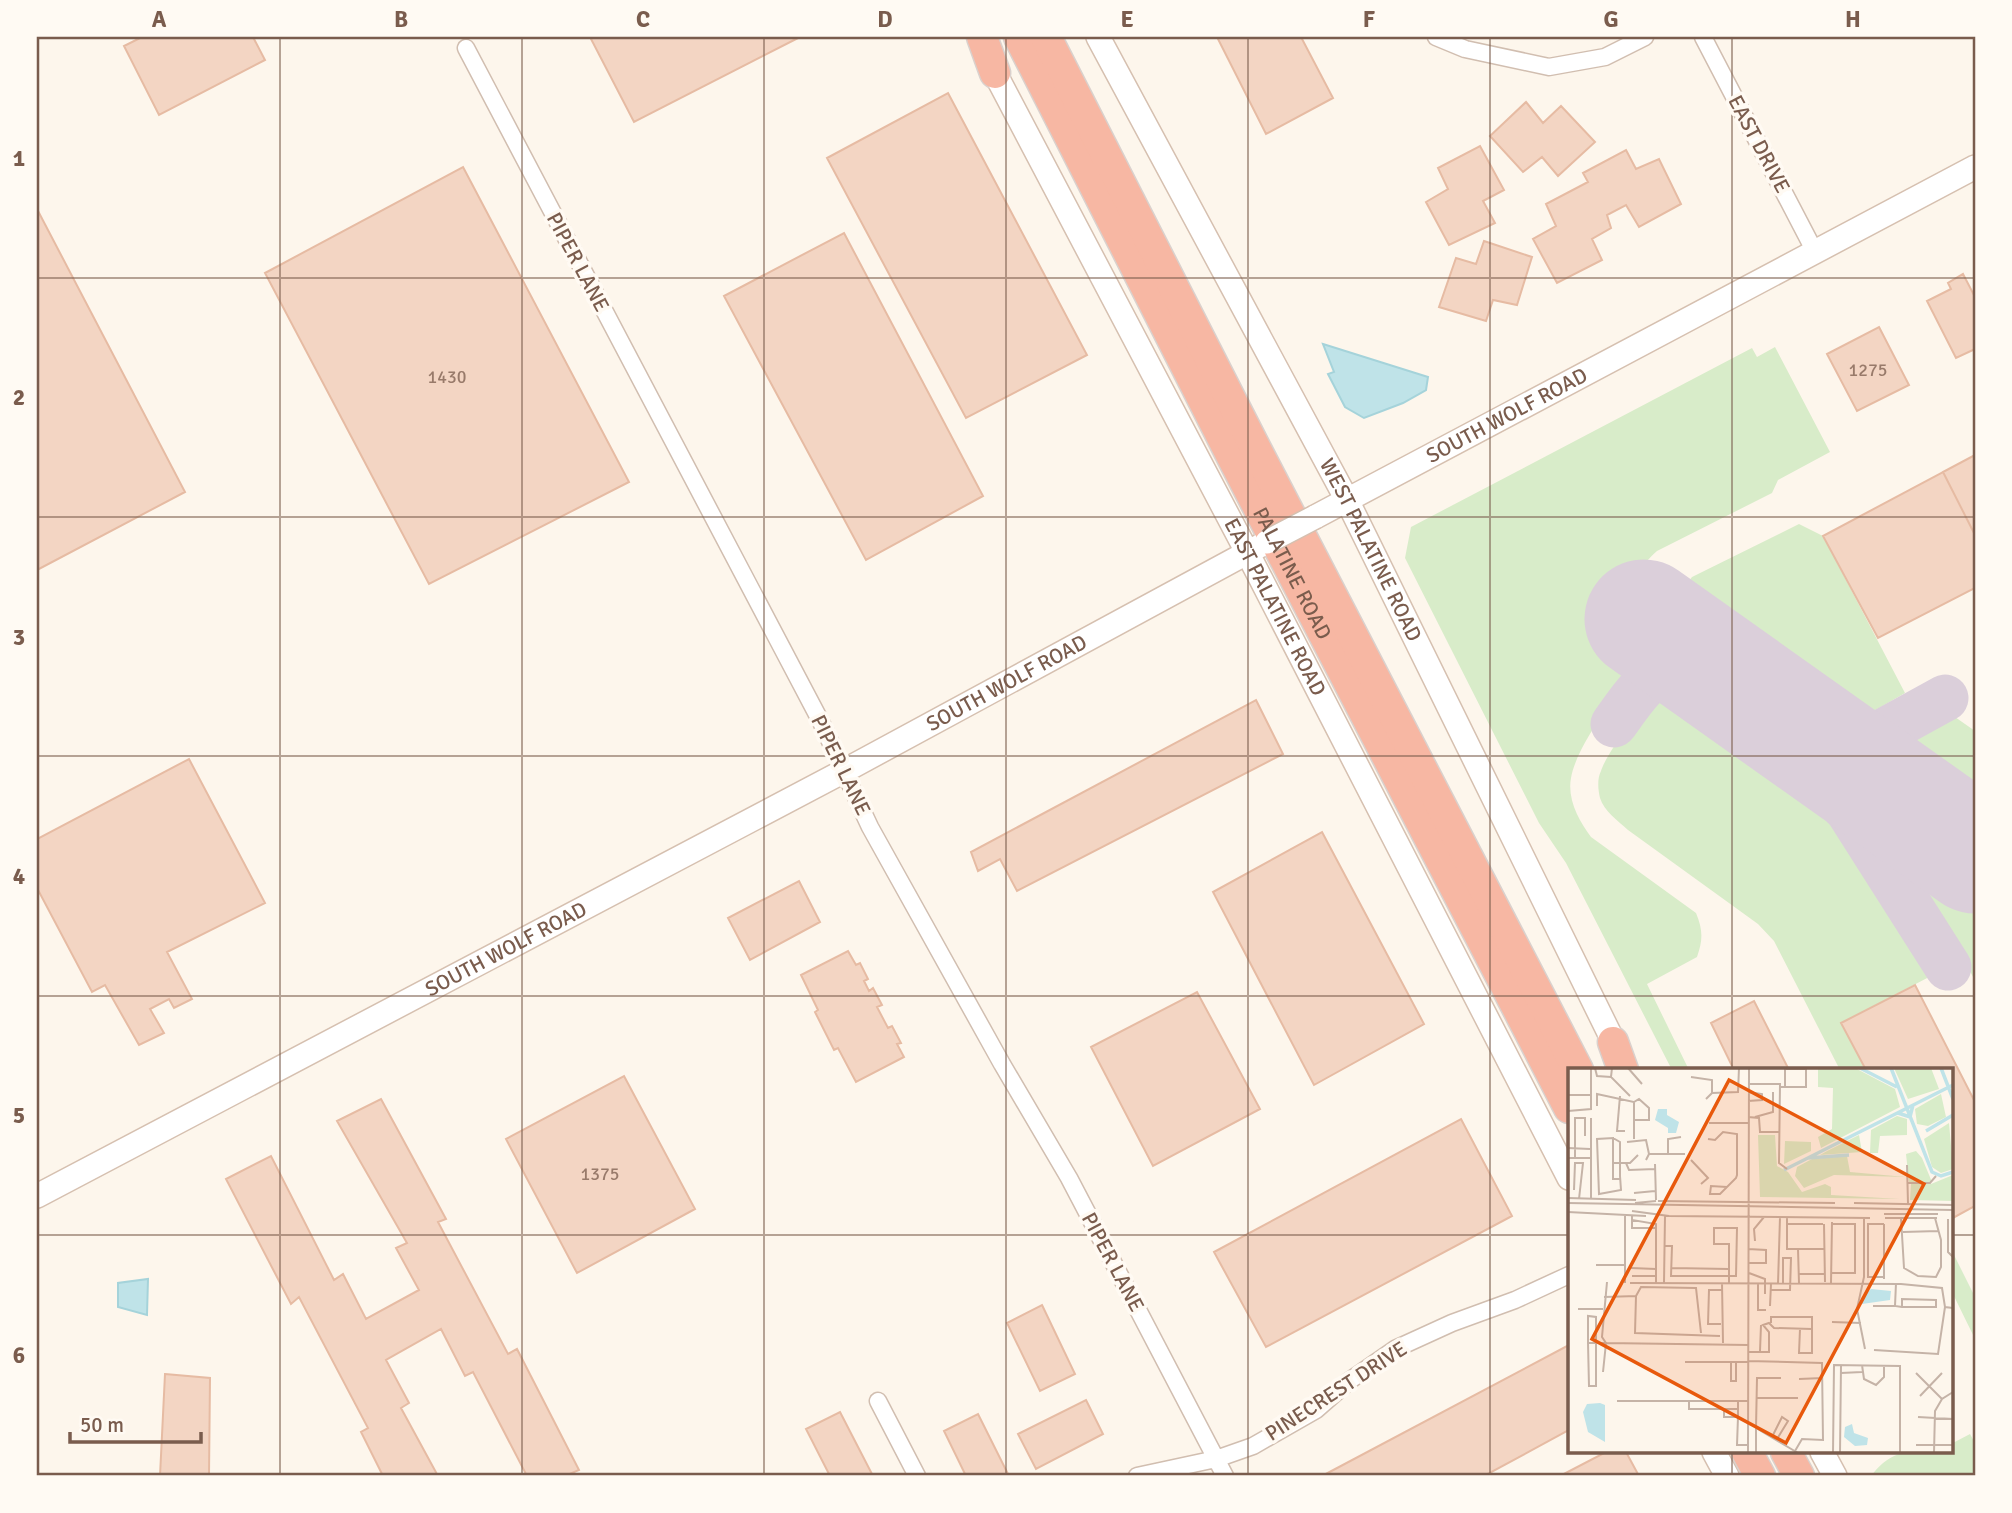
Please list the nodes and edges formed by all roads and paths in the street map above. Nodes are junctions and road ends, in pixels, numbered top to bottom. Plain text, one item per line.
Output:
1 (976, 37) edge
2 (982, 37) edge
3 (1018, 37) edge
4 (1046, 37) edge
5 (1098, 37) edge
6 (1436, 37) edge
7 (1645, 37) edge
8 (1703, 37) edge
9 (466, 48) dead end
10 (995, 74) junction
11 (1975, 167) edge
12 (1815, 252) junction
13 (1347, 500) junction
14 (1257, 547) junction
15 (844, 771) junction
16 (1614, 1042) joint
17 (1577, 1068) edge
18 (1624, 1068) edge
19 (1568, 1106) edge
20 (1568, 1176) edge
21 (37, 1196) edge
22 (1568, 1275) edge
23 (878, 1401) dead end
24 (1715, 1454) edge
25 (1787, 1454) edge
26 (1823, 1454) edge
27 (1216, 1459) junction
28 (917, 1476) edge
29 (1138, 1476) edge
30 (1225, 1476) edge
31 (1727, 1476) edge
32 (1799, 1476) edge
33 (1835, 1476) edge

1 - 10 street, EAST PALATINE ROAD
2 - 10 highway
3 - 19 highway, PALATINE ROAD
4 - 17 highway, PALATINE ROAD
5 - 13 street, WEST PALATINE ROAD
6 - 7 street
8 - 12 street, EAST DRIVE
9 - 15 street, PIPER LANE
10 - 14 street, EAST PALATINE ROAD
11 - 12 street, SOUTH WOLF ROAD
12 - 13 street, SOUTH WOLF ROAD
13 - 14 street, SOUTH WOLF ROAD, bridge
13 - 16 street, WEST PALATINE ROAD
14 - 15 street, SOUTH WOLF ROAD
14 - 20 street, EAST PALATINE ROAD
15 - 21 street, SOUTH WOLF ROAD
15 - 27 street, PIPER LANE
16 - 18 highway
22 - 27 street, PINECREST DRIVE
23 - 28 street
24 - 31 street
25 - 32 highway
26 - 33 street
27 - 29 street, PINECREST DRIVE
27 - 30 street, PIPER LANE

